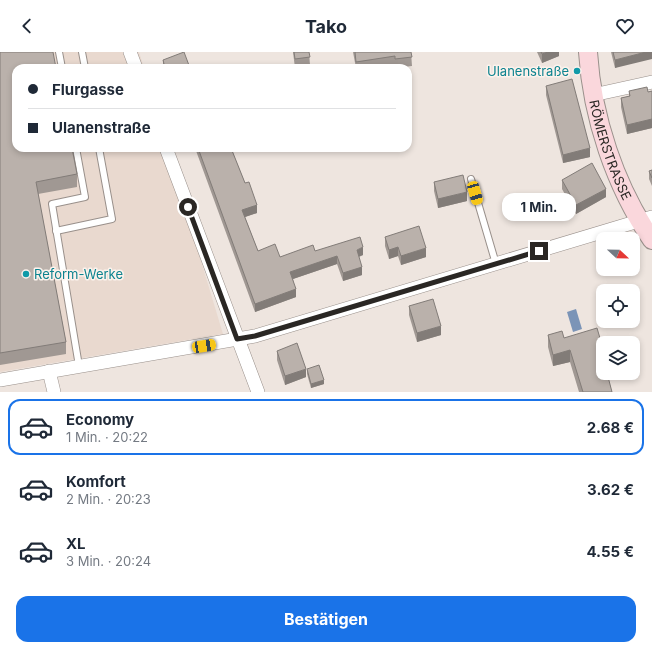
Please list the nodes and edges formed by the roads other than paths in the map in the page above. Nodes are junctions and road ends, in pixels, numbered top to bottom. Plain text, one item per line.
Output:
1 (59, 52) edge
2 (82, 52) edge
3 (130, 52) edge
4 (588, 52) edge
5 (61, 64) edge
6 (84, 64) edge
7 (134, 64) edge
8 (652, 82) edge
9 (592, 95) junction
10 (77, 152) edge
11 (100, 152) edge
12 (167, 152) edge
13 (471, 179) dead end
14 (645, 219) edge
15 (56, 231) junction
16 (652, 240) edge
17 (496, 264) junction
18 (237, 339) junction
19 (79, 366) junction
20 (49, 371) junction
21 (0, 380) edge
22 (54, 392) edge
23 (258, 392) edge

1 - 5 lane
2 - 6 lane
3 - 7 street
4 - 9 main road, RÖMERSTRASSE
8 - 9 street
9 - 14 main road, RÖMERSTRASSE
10 - 15 lane
11 - 15 lane
12 - 18 street
13 - 17 lane
14 - 16 main road, RÖMERSTRASSE
14 - 17 street
15 - 19 lane
17 - 18 street
18 - 19 street
18 - 23 street
19 - 20 street
20 - 21 street
20 - 22 street

